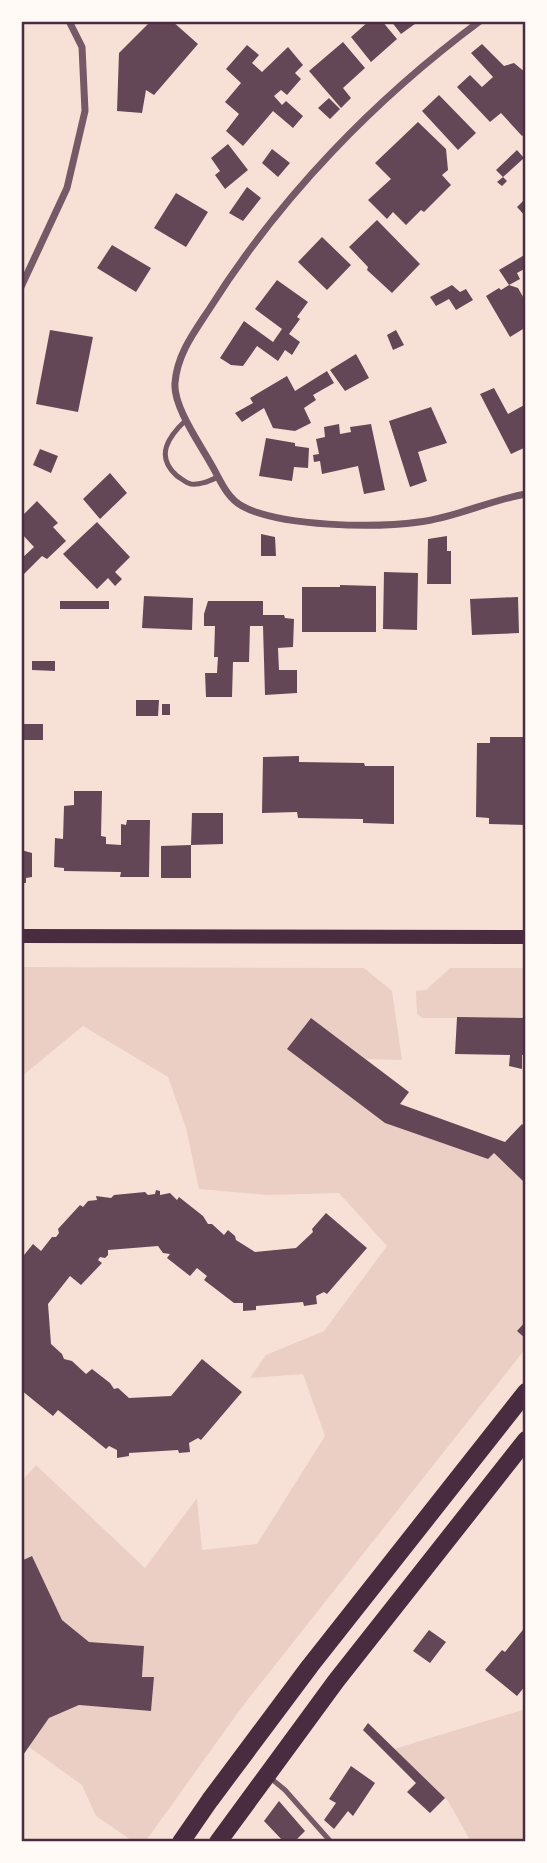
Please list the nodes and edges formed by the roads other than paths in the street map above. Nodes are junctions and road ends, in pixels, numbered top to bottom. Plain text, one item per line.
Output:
1 (69, 21) edge
2 (480, 21) edge
3 (21, 287) edge
4 (186, 420) junction
5 (218, 477) junction
6 (526, 494) edge
7 (21, 936) edge
8 (526, 937) edge
9 (526, 1392) edge
10 (526, 1440) edge
11 (266, 1775) junction
12 (181, 1842) edge
13 (218, 1842) edge
14 (331, 1842) edge

1 - 3 street
2 - 4 street
4 - 5 street
4 - 5 lane
5 - 6 street
7 - 8 main road
9 - 12 main road
10 - 11 main road
11 - 13 main road
11 - 14 lane

